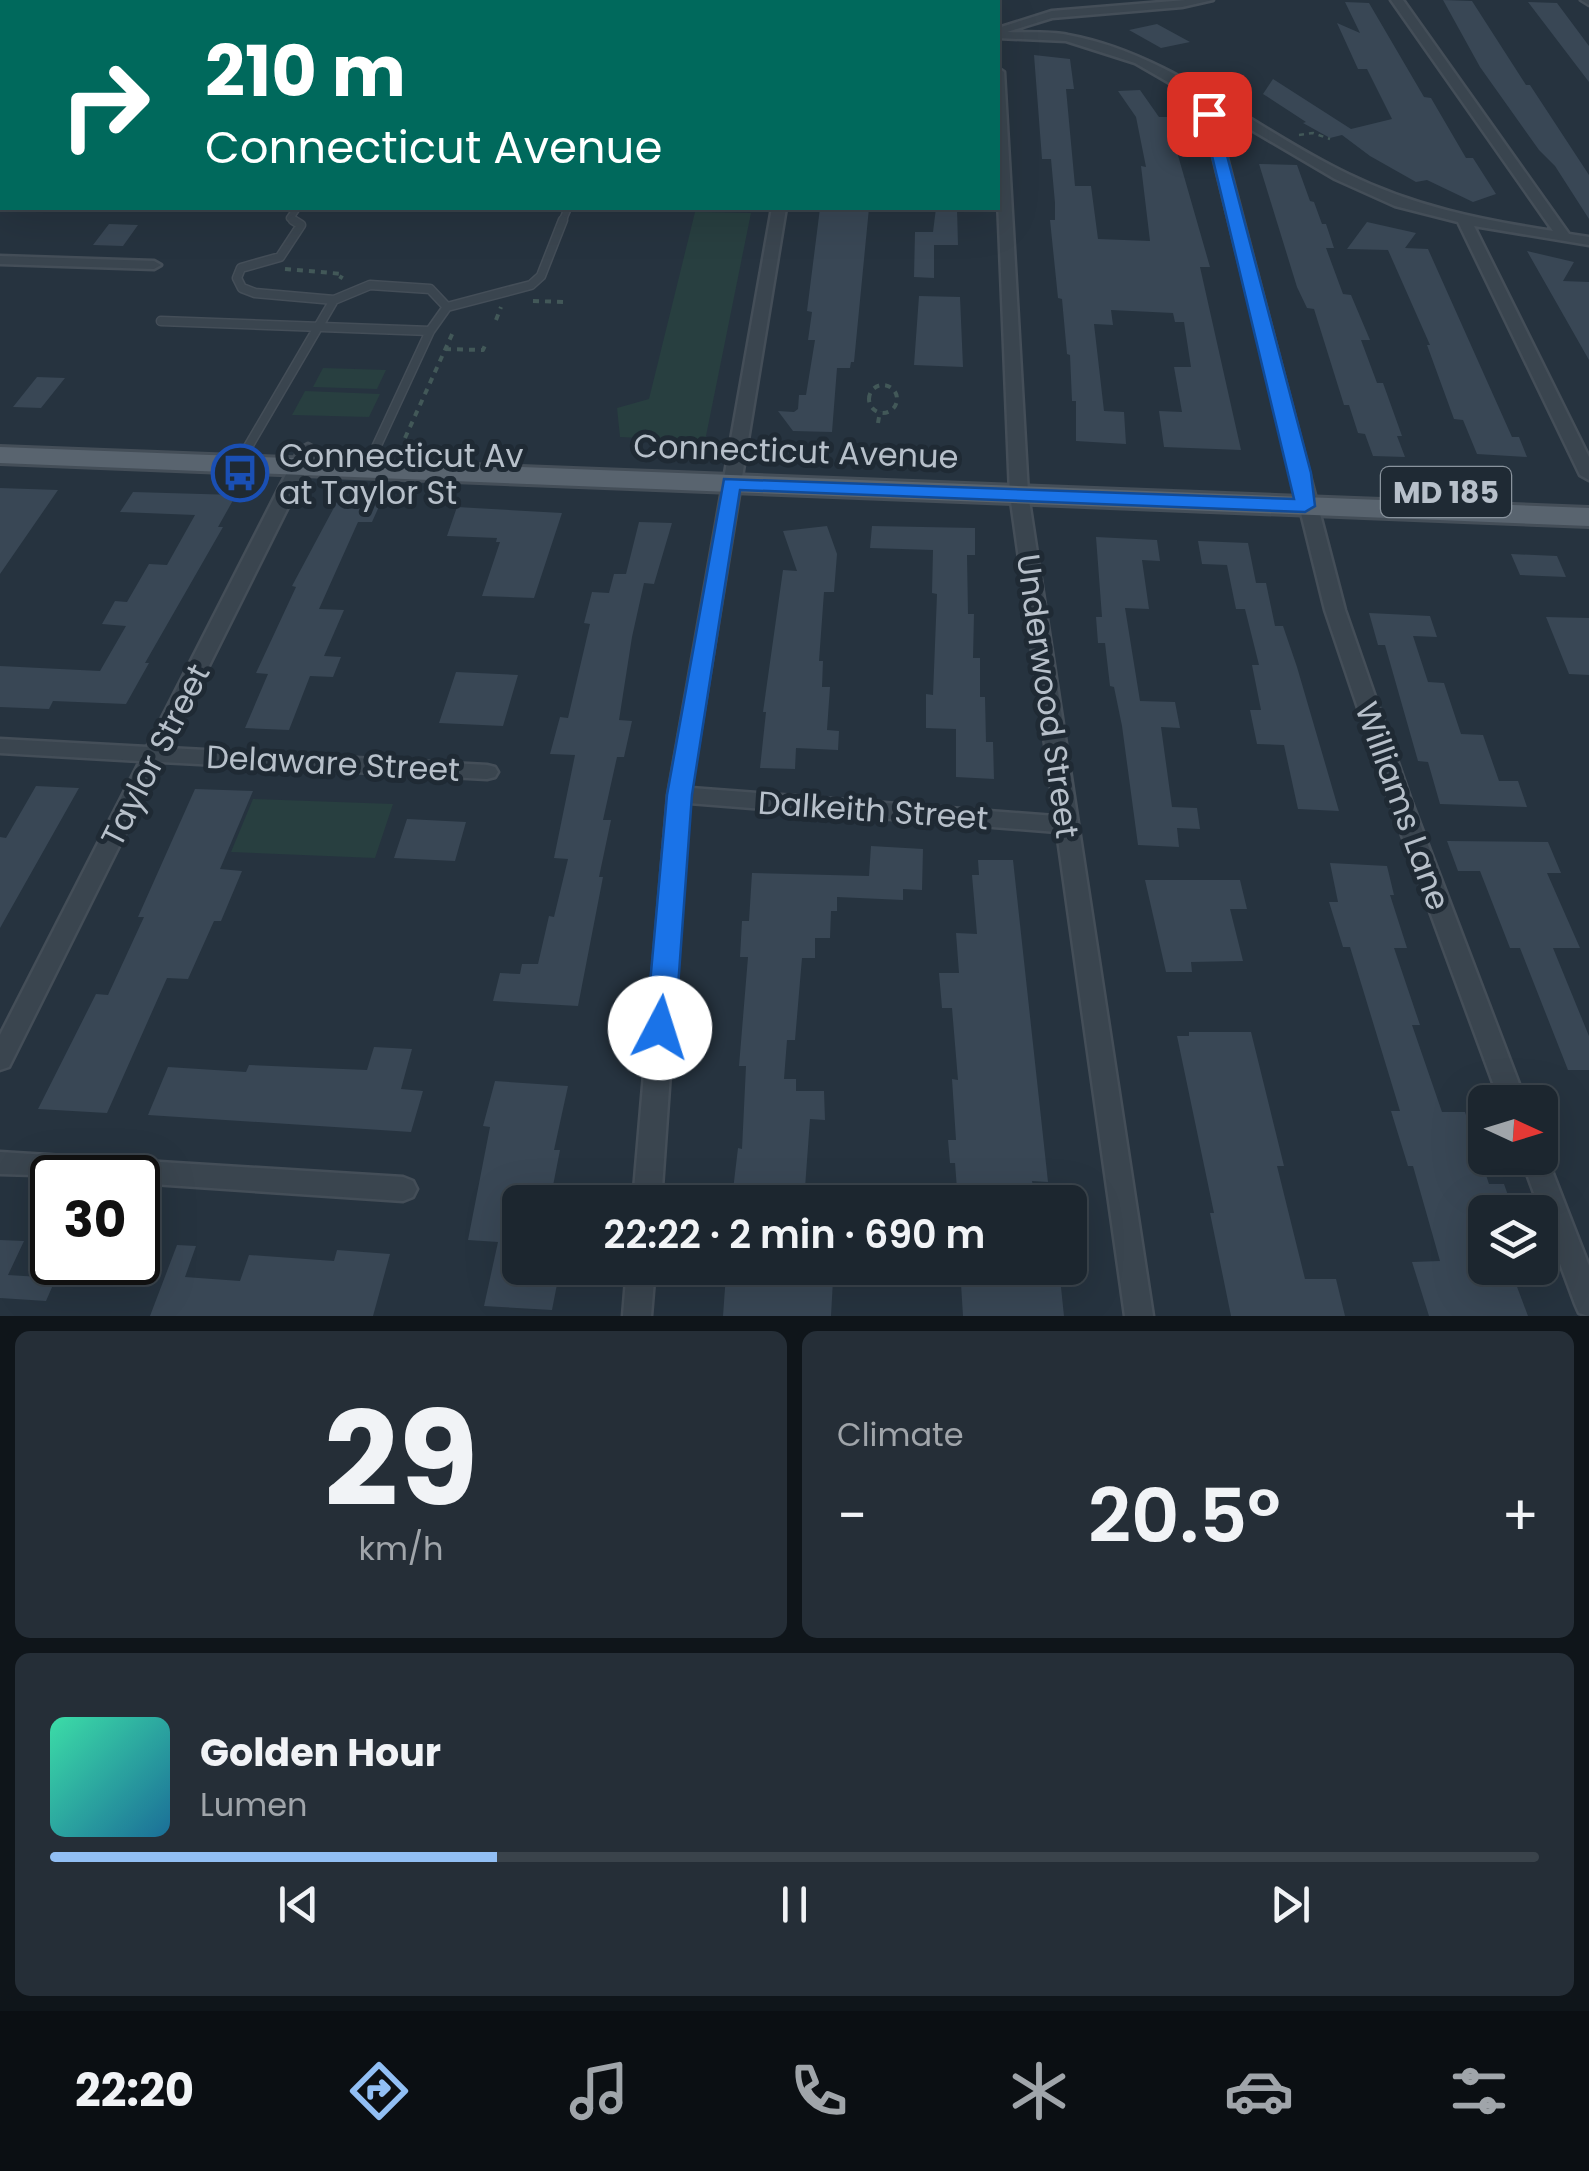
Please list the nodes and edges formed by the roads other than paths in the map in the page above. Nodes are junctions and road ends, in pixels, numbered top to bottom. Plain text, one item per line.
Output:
1 (1135, 0) edge
2 (1207, 0) edge
3 (1397, 0) edge
4 (1148, 7) junction
5 (1000, 33) edge
6 (1000, 34) edge
7 (1205, 99) junction
8 (1000, 113) edge
9 (296, 210) edge
10 (567, 210) edge
11 (779, 210) edge
12 (1464, 220) junction
13 (1564, 238) junction
14 (1589, 241) edge
15 (0, 260) edge
16 (154, 266) dead end
17 (334, 300) junction
18 (447, 308) junction
19 (160, 321) dead end
20 (320, 326) junction
21 (430, 330) junction
22 (0, 437) edge
23 (0, 455) edge
24 (244, 455) junction
25 (303, 458) junction
26 (370, 460) junction
27 (733, 474) junction
28 (1589, 476) edge
29 (1018, 485) junction
30 (1304, 496) junction
31 (1589, 497) edge
32 (1589, 516) edge
33 (0, 746) edge
34 (157, 753) junction
35 (487, 772) dead end
36 (680, 795) junction
37 (1066, 825) junction
38 (0, 1060) edge
39 (1508, 1085) edge
40 (0, 1163) edge
41 (1540, 1175) edge
42 (647, 1185) edge
43 (403, 1189) dead end
44 (640, 1285) edge
45 (1589, 1304) edge
46 (638, 1316) edge
47 (1139, 1316) edge

1 - 4 street
2 - 4 street
3 - 13 street
4 - 5 street
6 - 7 street
7 - 12 street
7 - 30 street, Williams Lane
8 - 29 street, Underwood Street
9 - 17 lane
10 - 18 lane
11 - 27 street
12 - 13 street
12 - 28 street
13 - 14 street
15 - 16 street
17 - 18 lane
17 - 20 lane
18 - 21 lane
19 - 20 lane
20 - 21 lane
20 - 24 lane
21 - 26 lane
22 - 24 main road, Connecticut Avenue / MD 185
23 - 24 main road, Connecticut Avenue / MD 185
24 - 25 main road, Connecticut Avenue / MD 185
25 - 26 main road, Connecticut Avenue / MD 185
25 - 34 street, Taylor Street
26 - 27 main road, Connecticut Avenue / MD 185
27 - 29 main road, Connecticut Avenue / MD 185
27 - 36 street
29 - 30 main road, Connecticut Avenue / MD 185
29 - 37 street, Underwood Street
30 - 31 main road, Connecticut Avenue / MD 185
30 - 32 main road, Connecticut Avenue / MD 185
30 - 39 street, Williams Lane
33 - 34 street, Delaware Street
34 - 35 street, Delaware Street
34 - 38 street, Taylor Street
36 - 37 street, Dalkeith Street
36 - 42 street
37 - 47 street, Underwood Street
40 - 43 street
41 - 45 street
44 - 46 street

